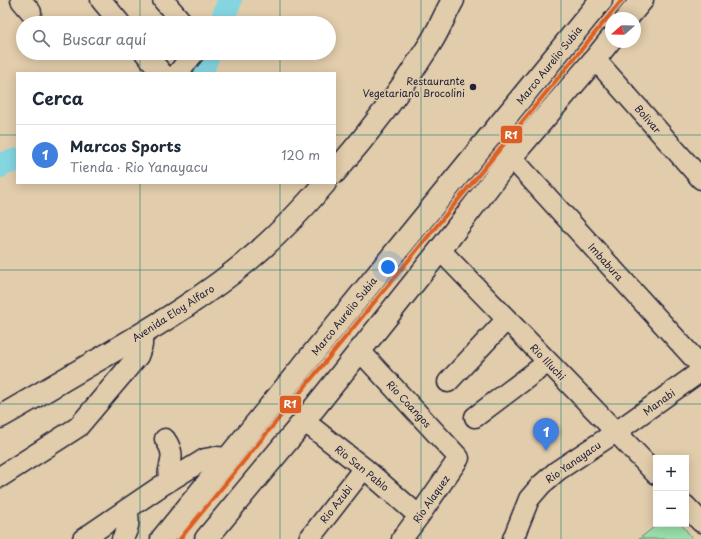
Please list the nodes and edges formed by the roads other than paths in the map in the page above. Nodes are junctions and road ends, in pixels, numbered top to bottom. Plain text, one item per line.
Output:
1 (101, 0) edge
2 (163, 0) edge
3 (453, 0) edge
4 (601, 0) edge
5 (642, 0) edge
6 (632, 12) edge
7 (114, 16) edge
8 (177, 16) edge
9 (605, 46) edge
10 (595, 59) junction
11 (151, 60) edge
12 (188, 60) edge
13 (161, 72) edge
14 (179, 72) edge
15 (511, 157) junction
16 (336, 171) edge
17 (701, 179) edge
18 (325, 184) edge
19 (440, 250) junction
20 (507, 319) junction
21 (142, 334) junction
22 (359, 350) junction
23 (548, 362) junction
24 (701, 366) edge
25 (701, 371) edge
26 (448, 382) dead end
27 (0, 417) edge
28 (475, 417) dead end
29 (304, 421) junction
30 (616, 432) junction
31 (166, 439) dead end
32 (228, 458) junction
33 (459, 458) joint
34 (364, 468) junction
35 (653, 471) edge
36 (0, 477) edge
37 (171, 480) junction
38 (127, 509) junction
39 (689, 509) edge
40 (419, 516) junction
41 (701, 522) edge
42 (97, 536) edge
43 (122, 539) edge
44 (162, 539) edge
45 (206, 539) edge
46 (309, 539) edge
47 (402, 539) edge
48 (513, 539) edge

1 - 7 street
2 - 8 street
3 - 16 main road
4 - 32 main road, Marco Aurelio Subia
5 - 6 main road
9 - 10 main road
10 - 15 main road
10 - 17 street, Bolivar
11 - 13 street
12 - 14 street
15 - 19 main road
15 - 24 street, Imbabura
18 - 21 main road, Avenida Eloy Alfaro
19 - 20 street, Rio Illuchi
19 - 22 main road
20 - 23 street, Rio Illuchi
20 - 26 street
21 - 27 main road, Avenida Eloy Alfaro
21 - 36 street
22 - 29 main road
22 - 33 street, Rio Coangos
23 - 28 street
23 - 30 street, Rio Illuchi
25 - 30 street, Manabi
29 - 34 street, Rio San Pablo
29 - 45 main road
30 - 35 street, Rio Illuchi
30 - 48 street, Rio Yanayacu
31 - 37 street
32 - 37 street
32 - 44 main road, Marco Aurelio Subia
33 - 40 street, Rio Alaquez
34 - 40 street, Rio San Pablo
34 - 46 street, Rio Azubi
37 - 38 street
38 - 42 street
38 - 43 street
39 - 41 street
40 - 47 street, Rio Alaquez

